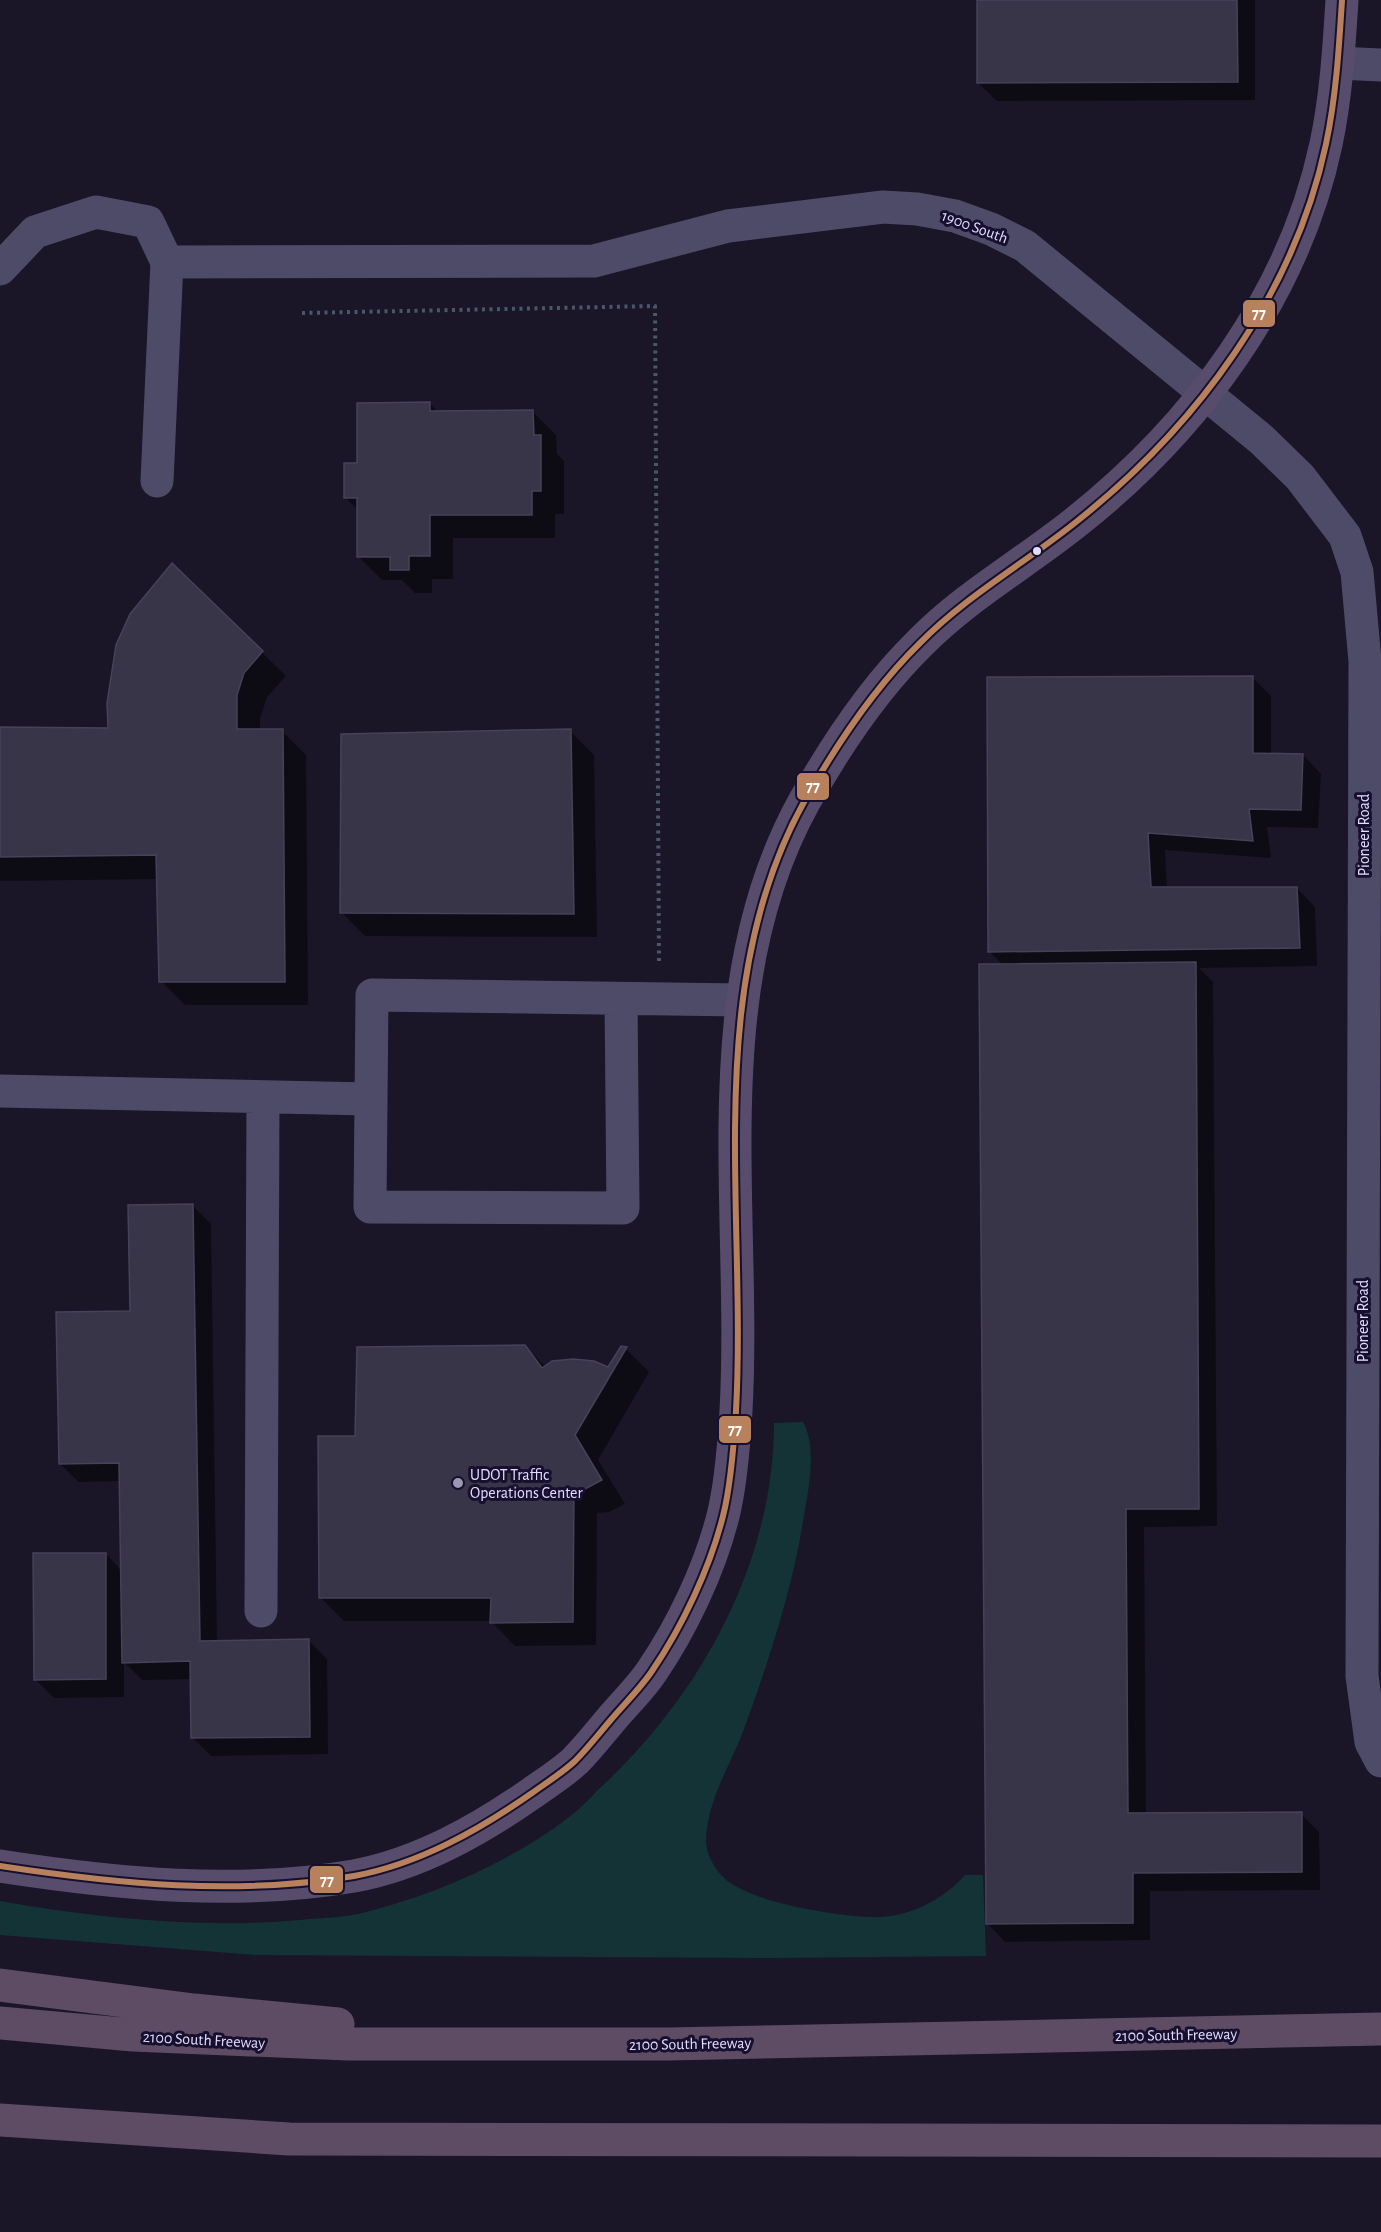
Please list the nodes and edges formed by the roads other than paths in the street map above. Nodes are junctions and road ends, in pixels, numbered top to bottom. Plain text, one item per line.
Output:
1 (1342, 0) edge
2 (1338, 63) junction
3 (1381, 65) edge
4 (167, 262) junction
5 (0, 269) edge
6 (1204, 395) junction
7 (157, 481) dead end
8 (1373, 661) edge
9 (1372, 786) edge
10 (1372, 873) edge
11 (621, 999) junction
12 (741, 1000) junction
13 (0, 1090) edge
14 (263, 1098) junction
15 (369, 1099) junction
16 (1371, 1193) edge
17 (1372, 1605) edge
18 (261, 1611) dead end
19 (1381, 1761) edge
20 (0, 1866) edge
21 (0, 1985) edge
22 (0, 2023) edge
23 (1381, 2029) edge
24 (669, 2044) junction
25 (0, 2120) edge
26 (1381, 2141) edge

1 - 2 main road
2 - 3 street
2 - 6 main road
4 - 5 street
4 - 6 street, 1900 South
4 - 7 street
6 - 8 street, Pioneer Road
6 - 12 main road
8 - 9 street, Pioneer Road
9 - 10 street, Pioneer Road
10 - 16 street, Pioneer Road
11 - 12 street
11 - 15 street
11 - 15 street
12 - 20 main road
13 - 14 street
14 - 15 street
14 - 18 street
16 - 17 street, Pioneer Road
17 - 19 street, Pioneer Road
21 - 24 highway
22 - 24 highway, 2100 South Freeway
23 - 24 highway, 2100 South Freeway
25 - 26 highway

